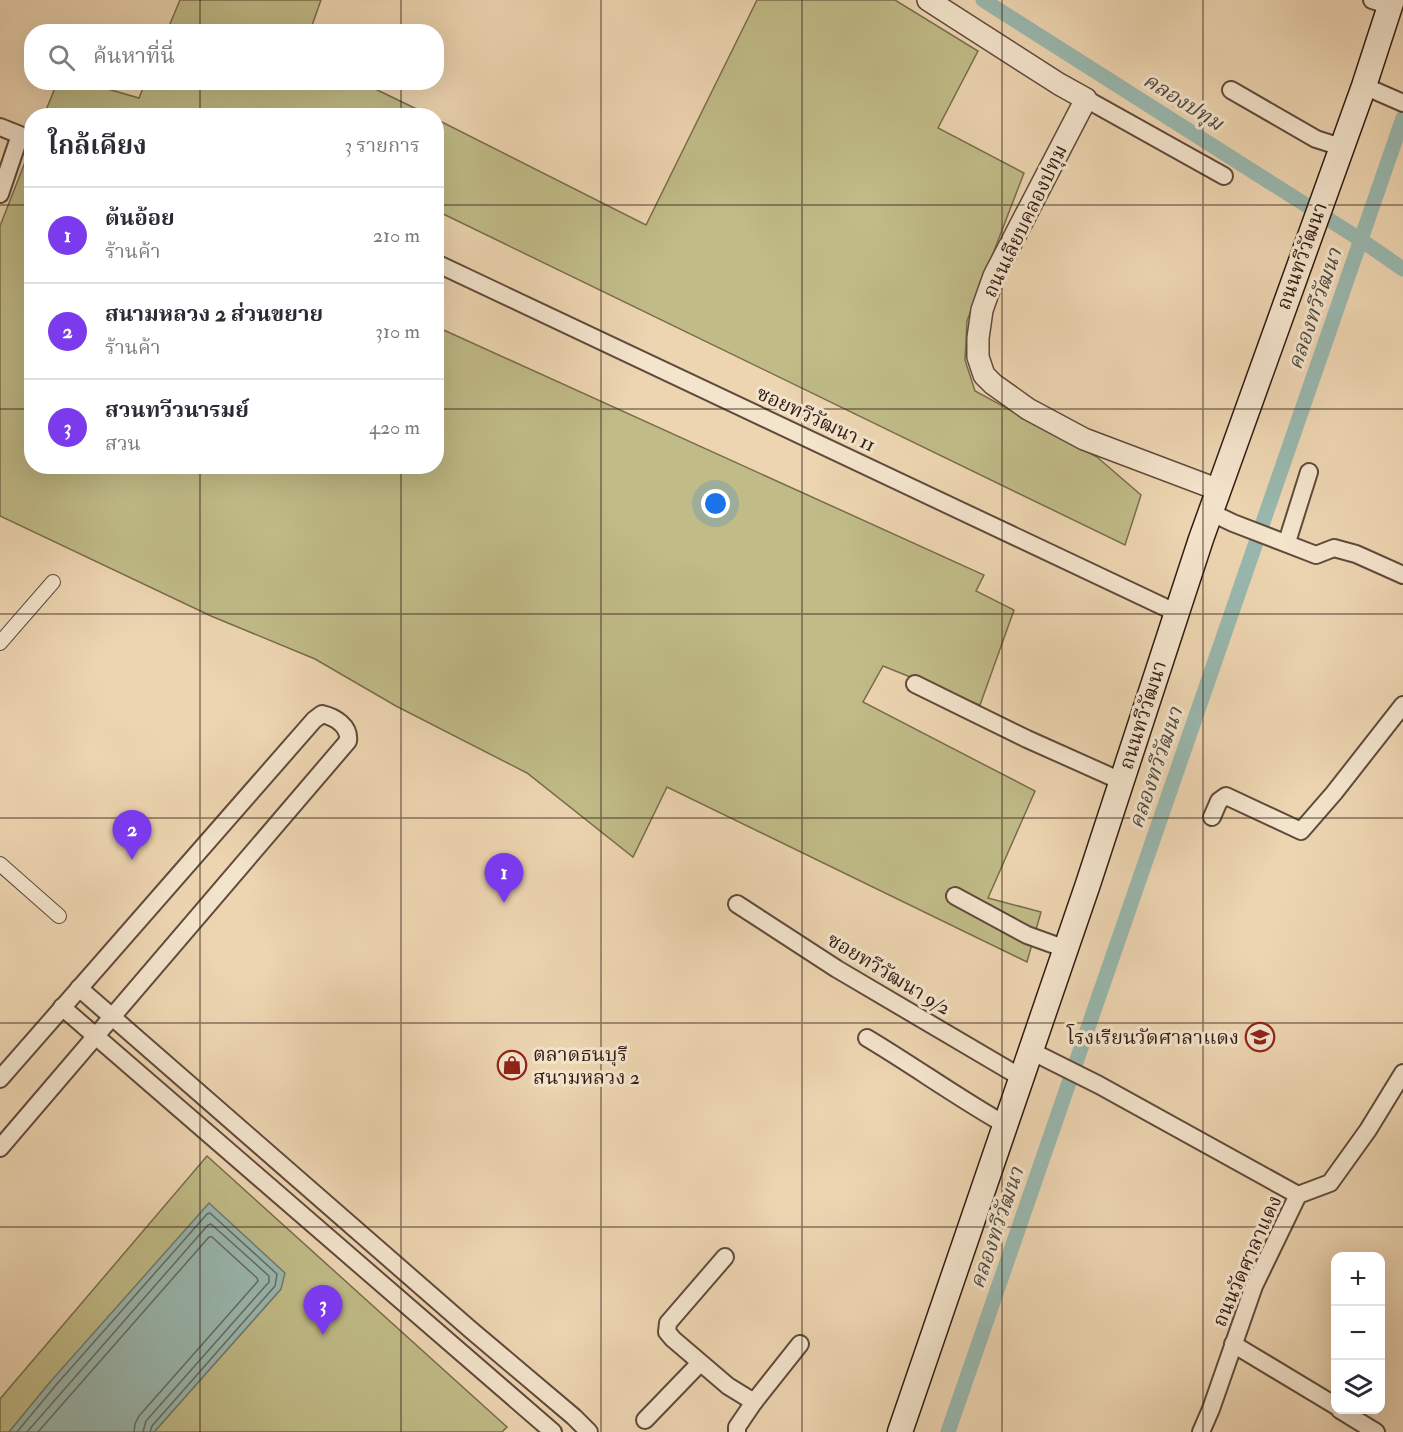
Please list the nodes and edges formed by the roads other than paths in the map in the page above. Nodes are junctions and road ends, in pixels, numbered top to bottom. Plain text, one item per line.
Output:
1 (928, 0) edge
2 (1385, 2) edge
3 (1364, 86) junction
4 (1231, 90) dead end
5 (1086, 99) junction
6 (1395, 99) edge
7 (0, 127) edge
8 (1341, 147) junction
9 (1224, 176) dead end
10 (0, 194) edge
11 (444, 267) edge
12 (1309, 472) dead end
13 (1221, 509) junction
14 (1287, 542) junction
15 (1403, 575) edge
16 (53, 582) dead end
17 (1177, 613) junction
18 (0, 643) edge
19 (915, 684) dead end
20 (1403, 705) edge
21 (1121, 781) junction
22 (1212, 817) dead end
23 (0, 864) edge
24 (954, 896) dead end
25 (737, 904) dead end
26 (59, 916) dead end
27 (1066, 949) junction
28 (79, 988) junction
29 (63, 1007) junction
30 (112, 1017) junction
31 (96, 1036) junction
32 (867, 1038) dead end
33 (1031, 1051) junction
34 (1403, 1073) edge
35 (1022, 1078) junction
36 (0, 1079) edge
37 (1006, 1125) junction
38 (0, 1148) edge
39 (1298, 1195) junction
40 (725, 1257) dead end
41 (800, 1344) dead end
42 (1233, 1344) junction
43 (700, 1363) junction
44 (754, 1402) junction
45 (1331, 1404) edge
46 (1347, 1414) edge
47 (645, 1420) dead end
48 (553, 1432) edge
49 (589, 1432) edge
50 (737, 1432) edge
51 (900, 1432) edge
52 (1201, 1432) edge
53 (1376, 1432) edge

1 - 5 street
2 - 3 main road, ถนนทวีวัฒนา
3 - 6 street
3 - 8 main road, ถนนทวีวัฒนา
4 - 8 street
5 - 9 street
5 - 13 street, ถนนเลียบคลองปทุม
7 - 10 street
8 - 13 main road, ถนนทวีวัฒนา
11 - 17 street, ซอยทวีวัฒนา 11
12 - 14 street
13 - 14 street
13 - 17 main road, ถนนทวีวัฒนา
14 - 15 street
16 - 18 street
17 - 21 main road, ถนนทวีวัฒนา
19 - 21 street
20 - 22 street
21 - 27 main road, ถนนทวีวัฒนา
23 - 26 street
24 - 27 street
25 - 35 street, ซอยทวีวัฒนา 9/2
27 - 33 main road, ถนนทวีวัฒนา
28 - 29 street
28 - 30 street
28 - 30 street
29 - 31 street
29 - 36 street
30 - 31 street
30 - 49 street
31 - 38 street
31 - 48 street
32 - 37 street
33 - 35 main road, ถนนทวีวัฒนา
33 - 39 street
34 - 39 street, ถนนวัดศาลาแดง
35 - 37 main road, ถนนทวีวัฒนา
37 - 51 main road, ถนนทวีวัฒนา
39 - 42 street, ถนนวัดศาลาแดง
40 - 43 street
41 - 44 street
42 - 45 street
42 - 52 street, ถนนวัดศาลาแดง
43 - 44 street
43 - 47 street
44 - 50 street
46 - 53 street

